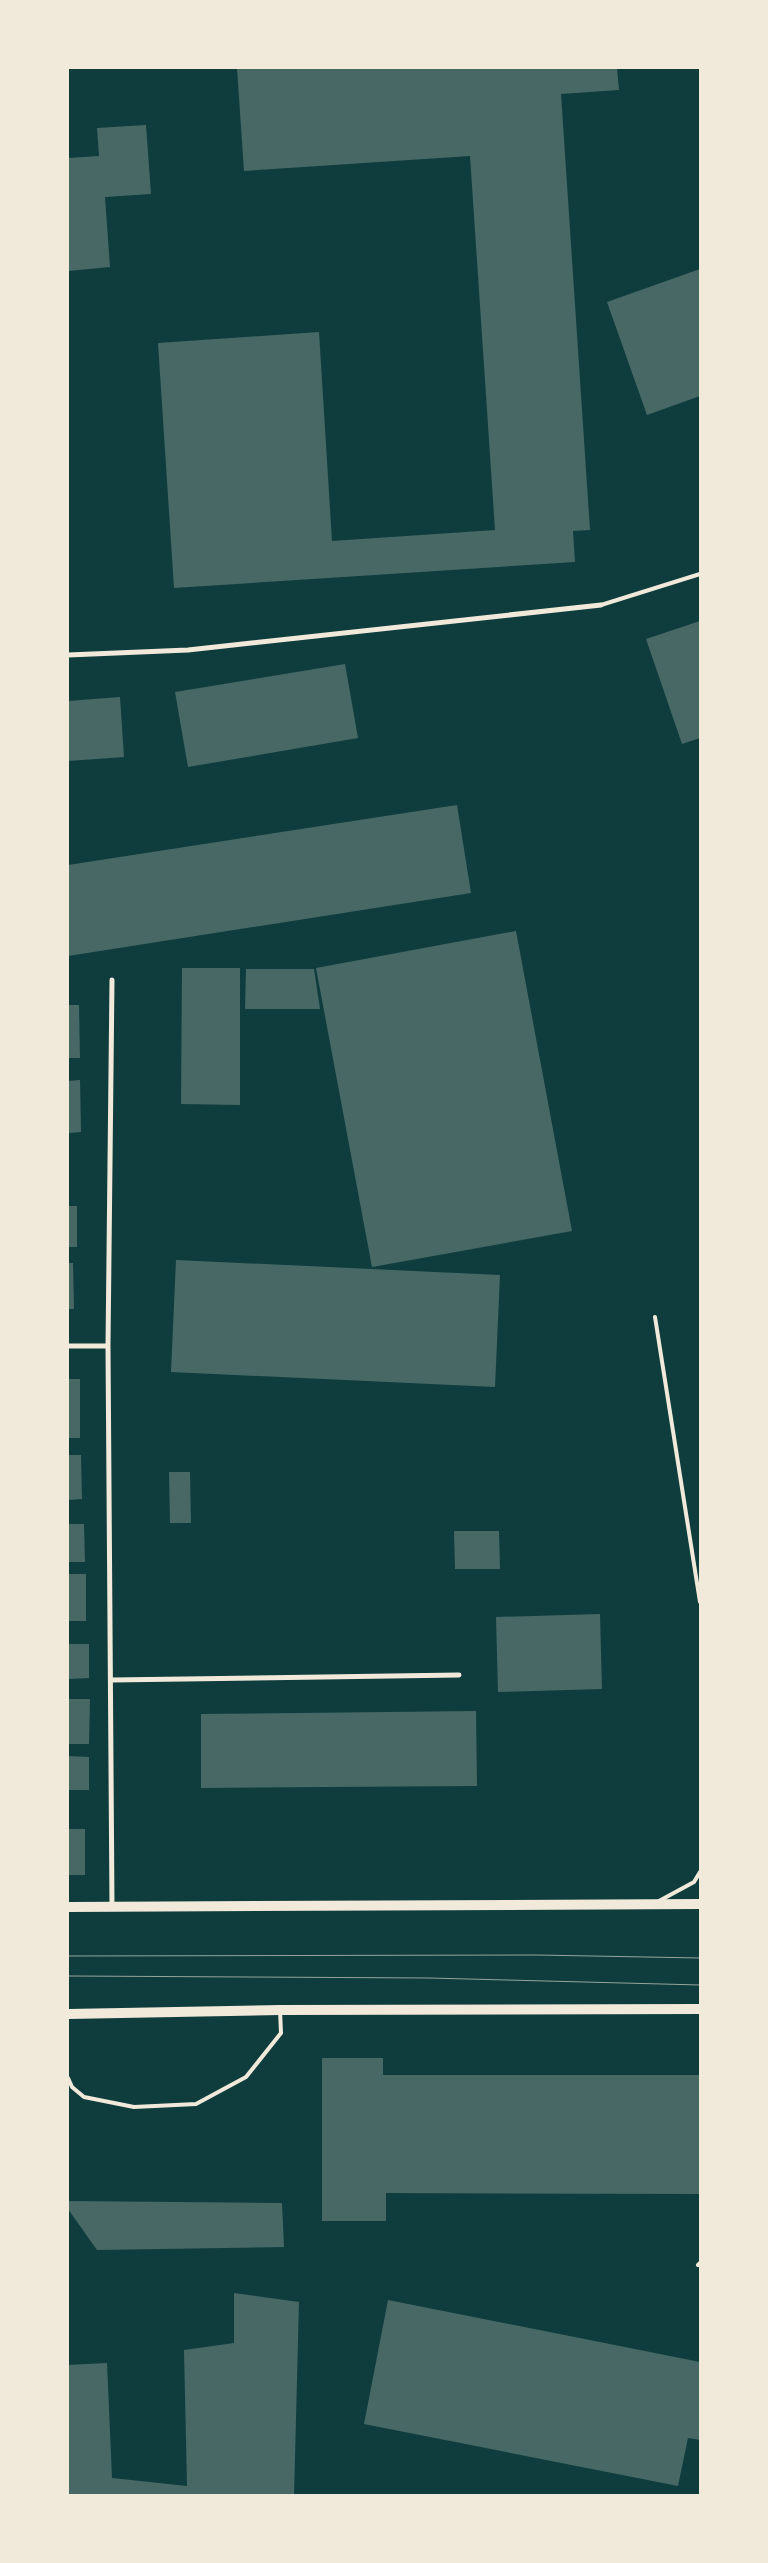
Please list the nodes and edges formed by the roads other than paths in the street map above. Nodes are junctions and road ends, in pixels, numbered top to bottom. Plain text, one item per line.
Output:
1 (700, 574) edge
2 (602, 604) joint
3 (68, 655) edge
4 (112, 980) dead end
5 (655, 1317) dead end
6 (68, 1346) edge
7 (108, 1346) junction
8 (700, 1602) edge
9 (459, 1675) dead end
10 (112, 1680) junction
11 (700, 1872) edge
12 (655, 1904) junction
13 (700, 1904) edge
14 (112, 1906) junction
15 (68, 1907) edge
16 (700, 2009) edge
17 (280, 2010) junction
18 (68, 2014) edge
19 (68, 2078) edge

1 - 2 lane
2 - 3 street
4 - 7 street
5 - 8 lane
6 - 7 street
7 - 10 street
9 - 10 street
10 - 14 street
11 - 12 lane
12 - 13 main road
12 - 14 main road
14 - 15 main road
16 - 17 main road
17 - 18 main road
17 - 19 lane

